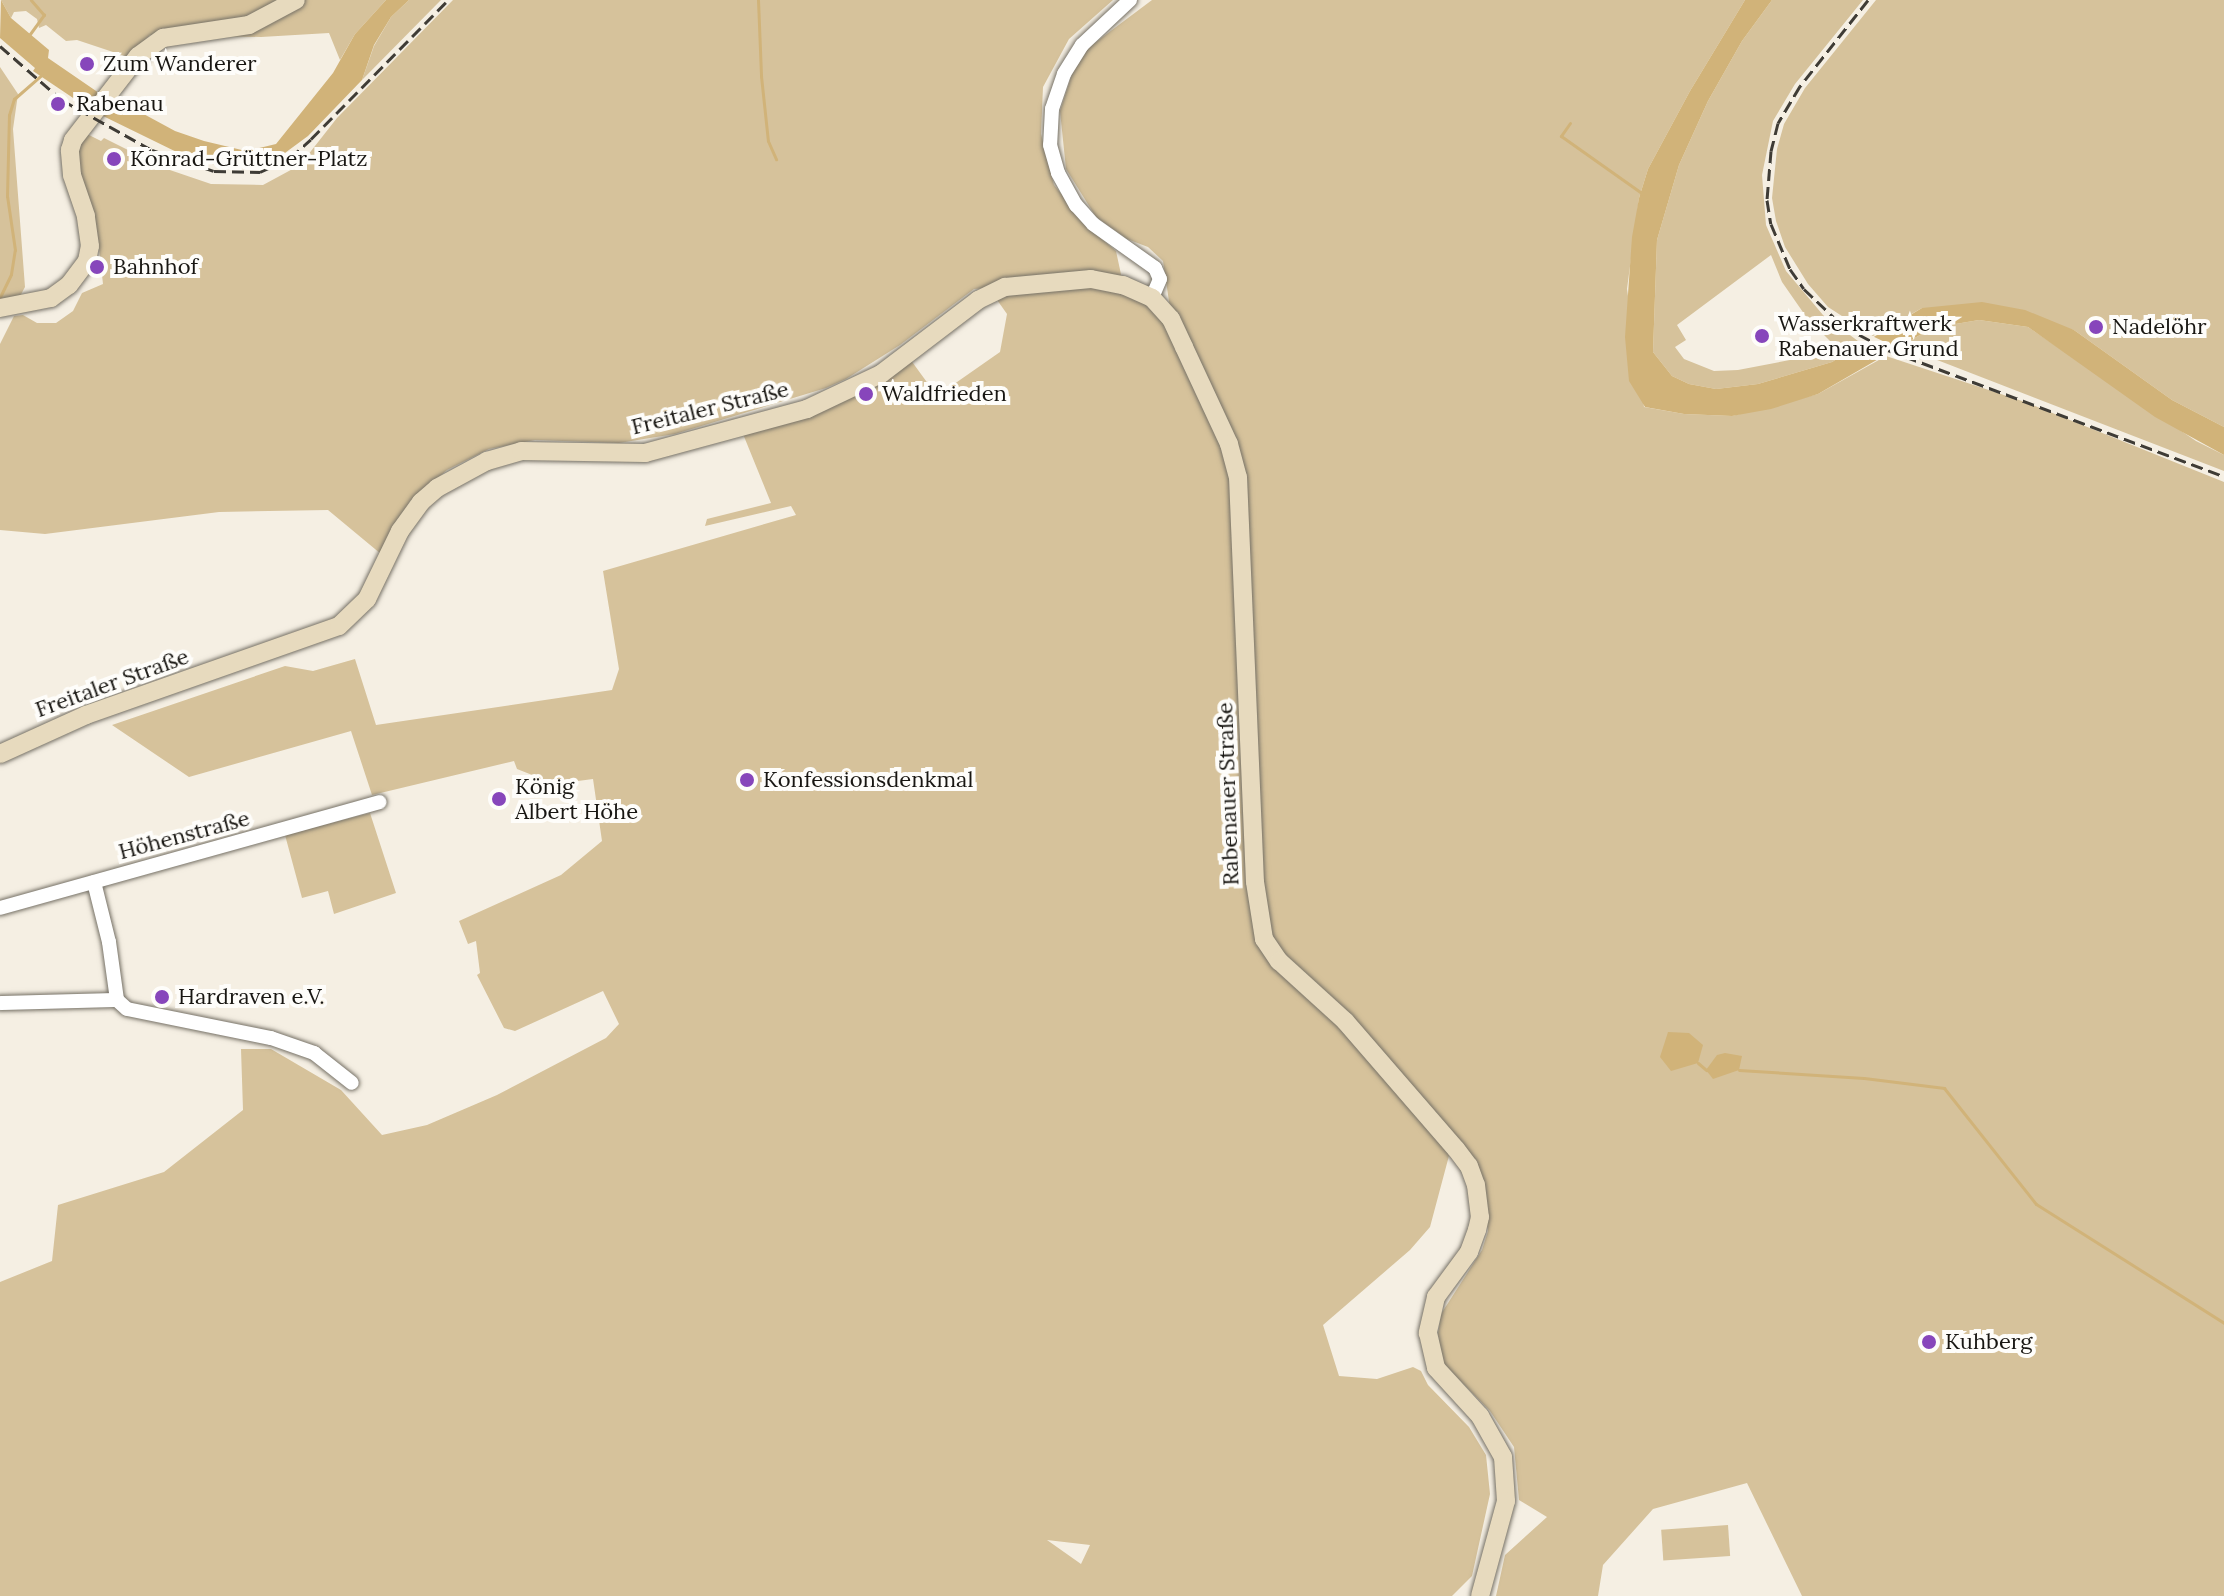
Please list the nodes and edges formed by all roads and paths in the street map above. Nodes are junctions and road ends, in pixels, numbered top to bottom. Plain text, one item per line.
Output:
1 (296, 0) edge
2 (1130, 0) edge
3 (1152, 298) junction
4 (0, 308) edge
5 (0, 754) edge
6 (379, 802) dead end
7 (94, 882) junction
8 (0, 908) edge
9 (117, 1000) junction
10 (0, 1003) edge
11 (352, 1083) dead end
12 (1481, 1589) edge

1 - 4 main road
2 - 3 street
3 - 5 main road, Freitaler Straße
3 - 12 main road, Rabenauer Straße
6 - 7 street, Höhenstraße
7 - 8 street, Höhenstraße
7 - 9 street
9 - 10 street
9 - 11 street

